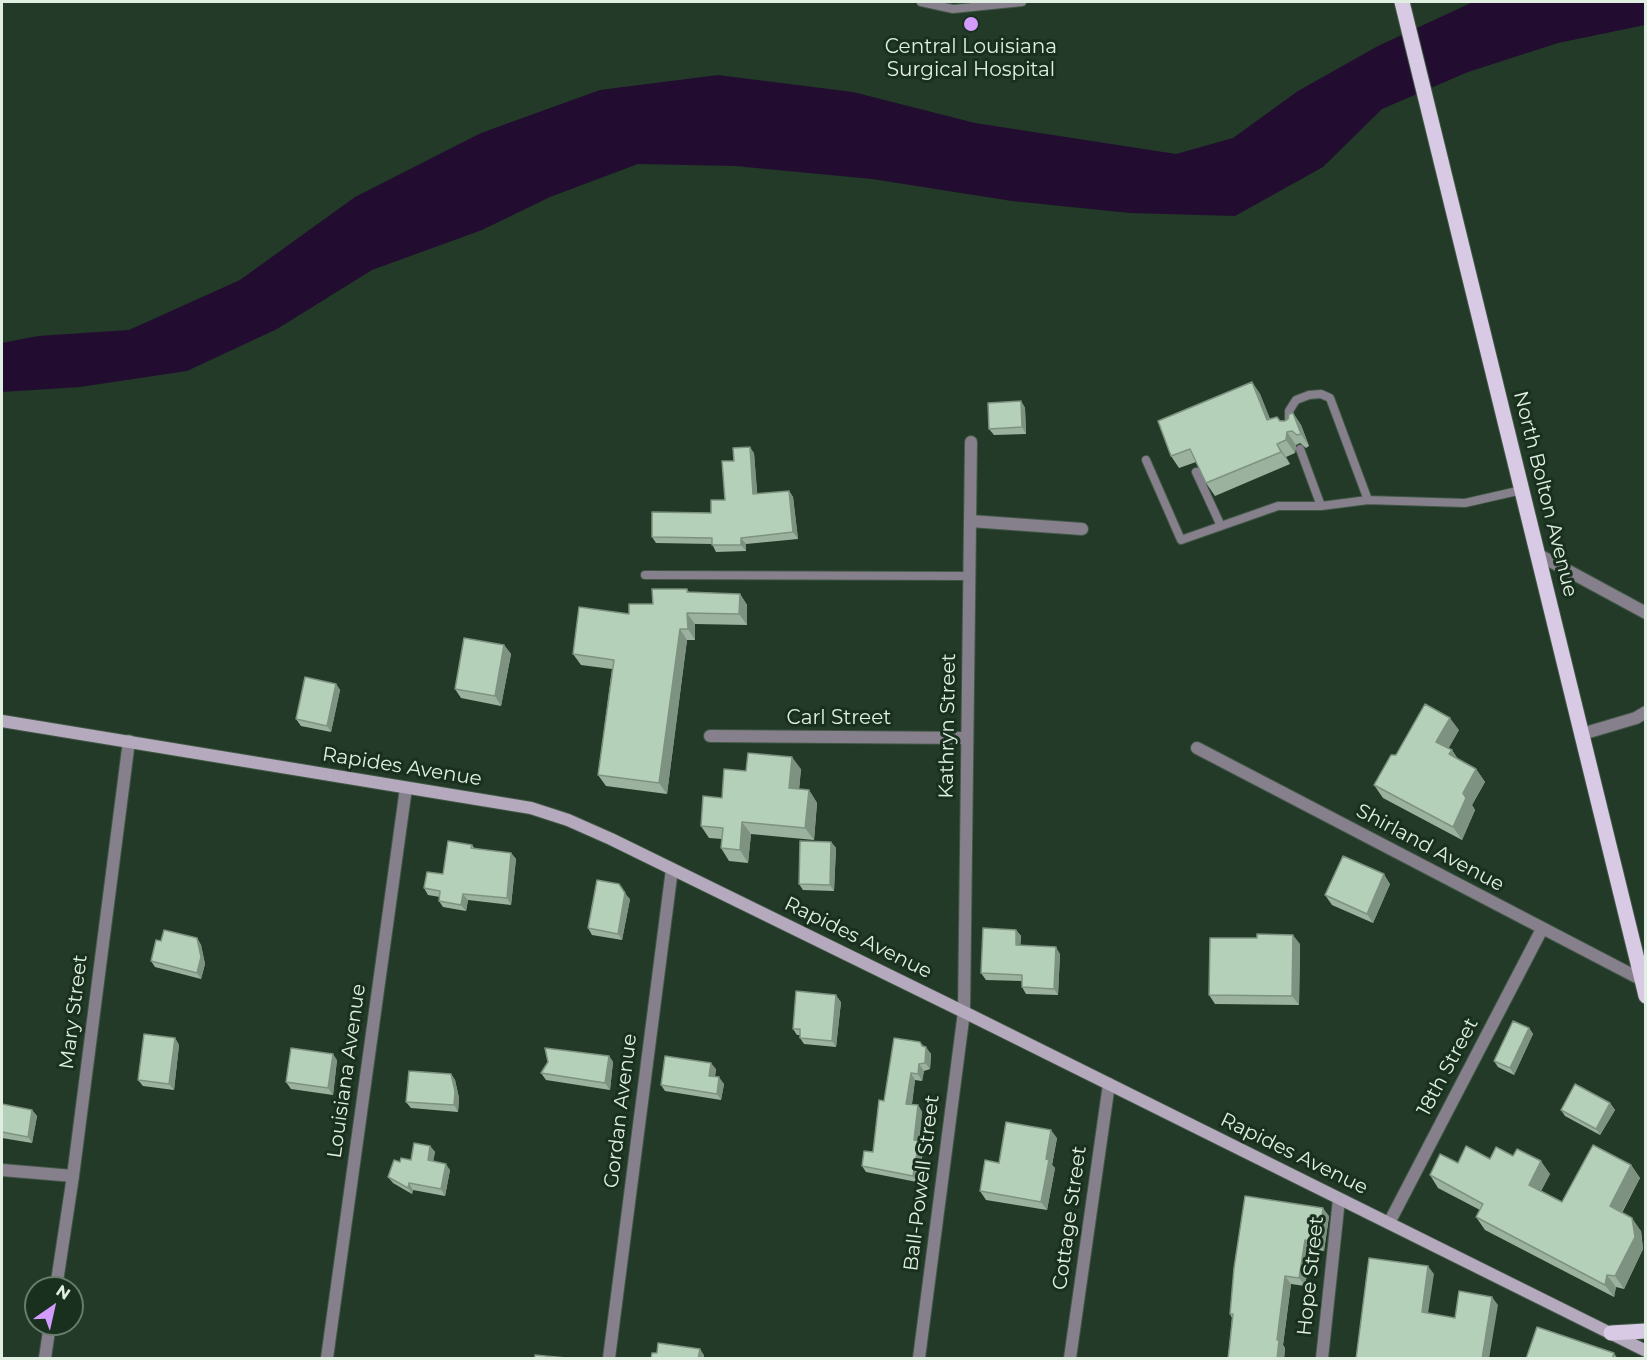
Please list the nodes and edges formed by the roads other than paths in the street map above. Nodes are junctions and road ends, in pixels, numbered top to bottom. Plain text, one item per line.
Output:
1 (921, 2) edge
2 (1022, 2) edge
3 (1402, 2) edge
4 (1003, 3) edge
5 (1292, 428) edge
6 (971, 442) dead end
7 (1300, 449) edge
8 (1146, 460) dead end
9 (1196, 472) edge
10 (1522, 490) junction
11 (1368, 500) junction
12 (1321, 506) junction
13 (970, 521) junction
14 (1221, 526) junction
15 (1082, 529) dead end
16 (1539, 555) junction
17 (645, 575) dead end
18 (969, 576) junction
19 (1646, 613) edge
20 (1646, 712) edge
21 (2, 721) edge
22 (1582, 735) junction
23 (710, 736) dead end
24 (967, 738) junction
25 (129, 741) junction
26 (1197, 747) dead end
27 (406, 788) junction
28 (672, 869) junction
29 (1542, 929) junction
30 (1644, 981) edge
31 (1646, 996) edge
32 (964, 1012) junction
33 (1109, 1084) junction
34 (2, 1170) edge
35 (73, 1176) junction
36 (1339, 1198) junction
37 (1389, 1223) junction
38 (58, 1276) edge
39 (1646, 1331) edge
40 (1611, 1333) junction
41 (48, 1336) edge
42 (1646, 1350) edge
43 (45, 1359) edge
44 (327, 1359) edge
45 (609, 1359) edge
46 (919, 1359) edge
47 (1070, 1359) edge
48 (1322, 1359) edge

1 - 4 lane
2 - 4 lane
3 - 10 main road, North Bolton Avenue
5 - 11 lane
6 - 13 street, Kathryn Street
7 - 12 lane
8 - 14 lane
9 - 14 lane
10 - 11 lane
10 - 16 main road, North Bolton Avenue
11 - 12 lane
12 - 14 lane
13 - 15 street
13 - 18 street, Kathryn Street
16 - 19 street
16 - 22 main road, North Bolton Avenue
17 - 18 lane
18 - 24 street, Kathryn Street
20 - 22 street
21 - 25 main road, Rapides Avenue
22 - 30 main road, North Bolton Avenue
23 - 24 street, Carl Street
24 - 32 street, Kathryn Street
25 - 27 main road, Rapides Avenue
25 - 35 street, Mary Street
26 - 29 street, Shirland Avenue
27 - 28 main road, Rapides Avenue
27 - 44 street, Louisiana Avenue
28 - 32 main road, Rapides Avenue
28 - 45 street, Gordan Avenue
29 - 30 street, Shirland Avenue
29 - 37 street, 18th Street
30 - 31 main road, North Bolton Avenue
32 - 33 main road, Rapides Avenue
32 - 46 street, Ball-Powell Street
33 - 36 main road, Rapides Avenue
33 - 47 street, Cottage Street
34 - 35 street
35 - 38 street, Mary Street
36 - 37 main road, Rapides Avenue
36 - 48 street, Hope Street
37 - 40 main road, Rapides Avenue
39 - 40 main road
40 - 42 main road, Rapides Avenue
41 - 43 street

